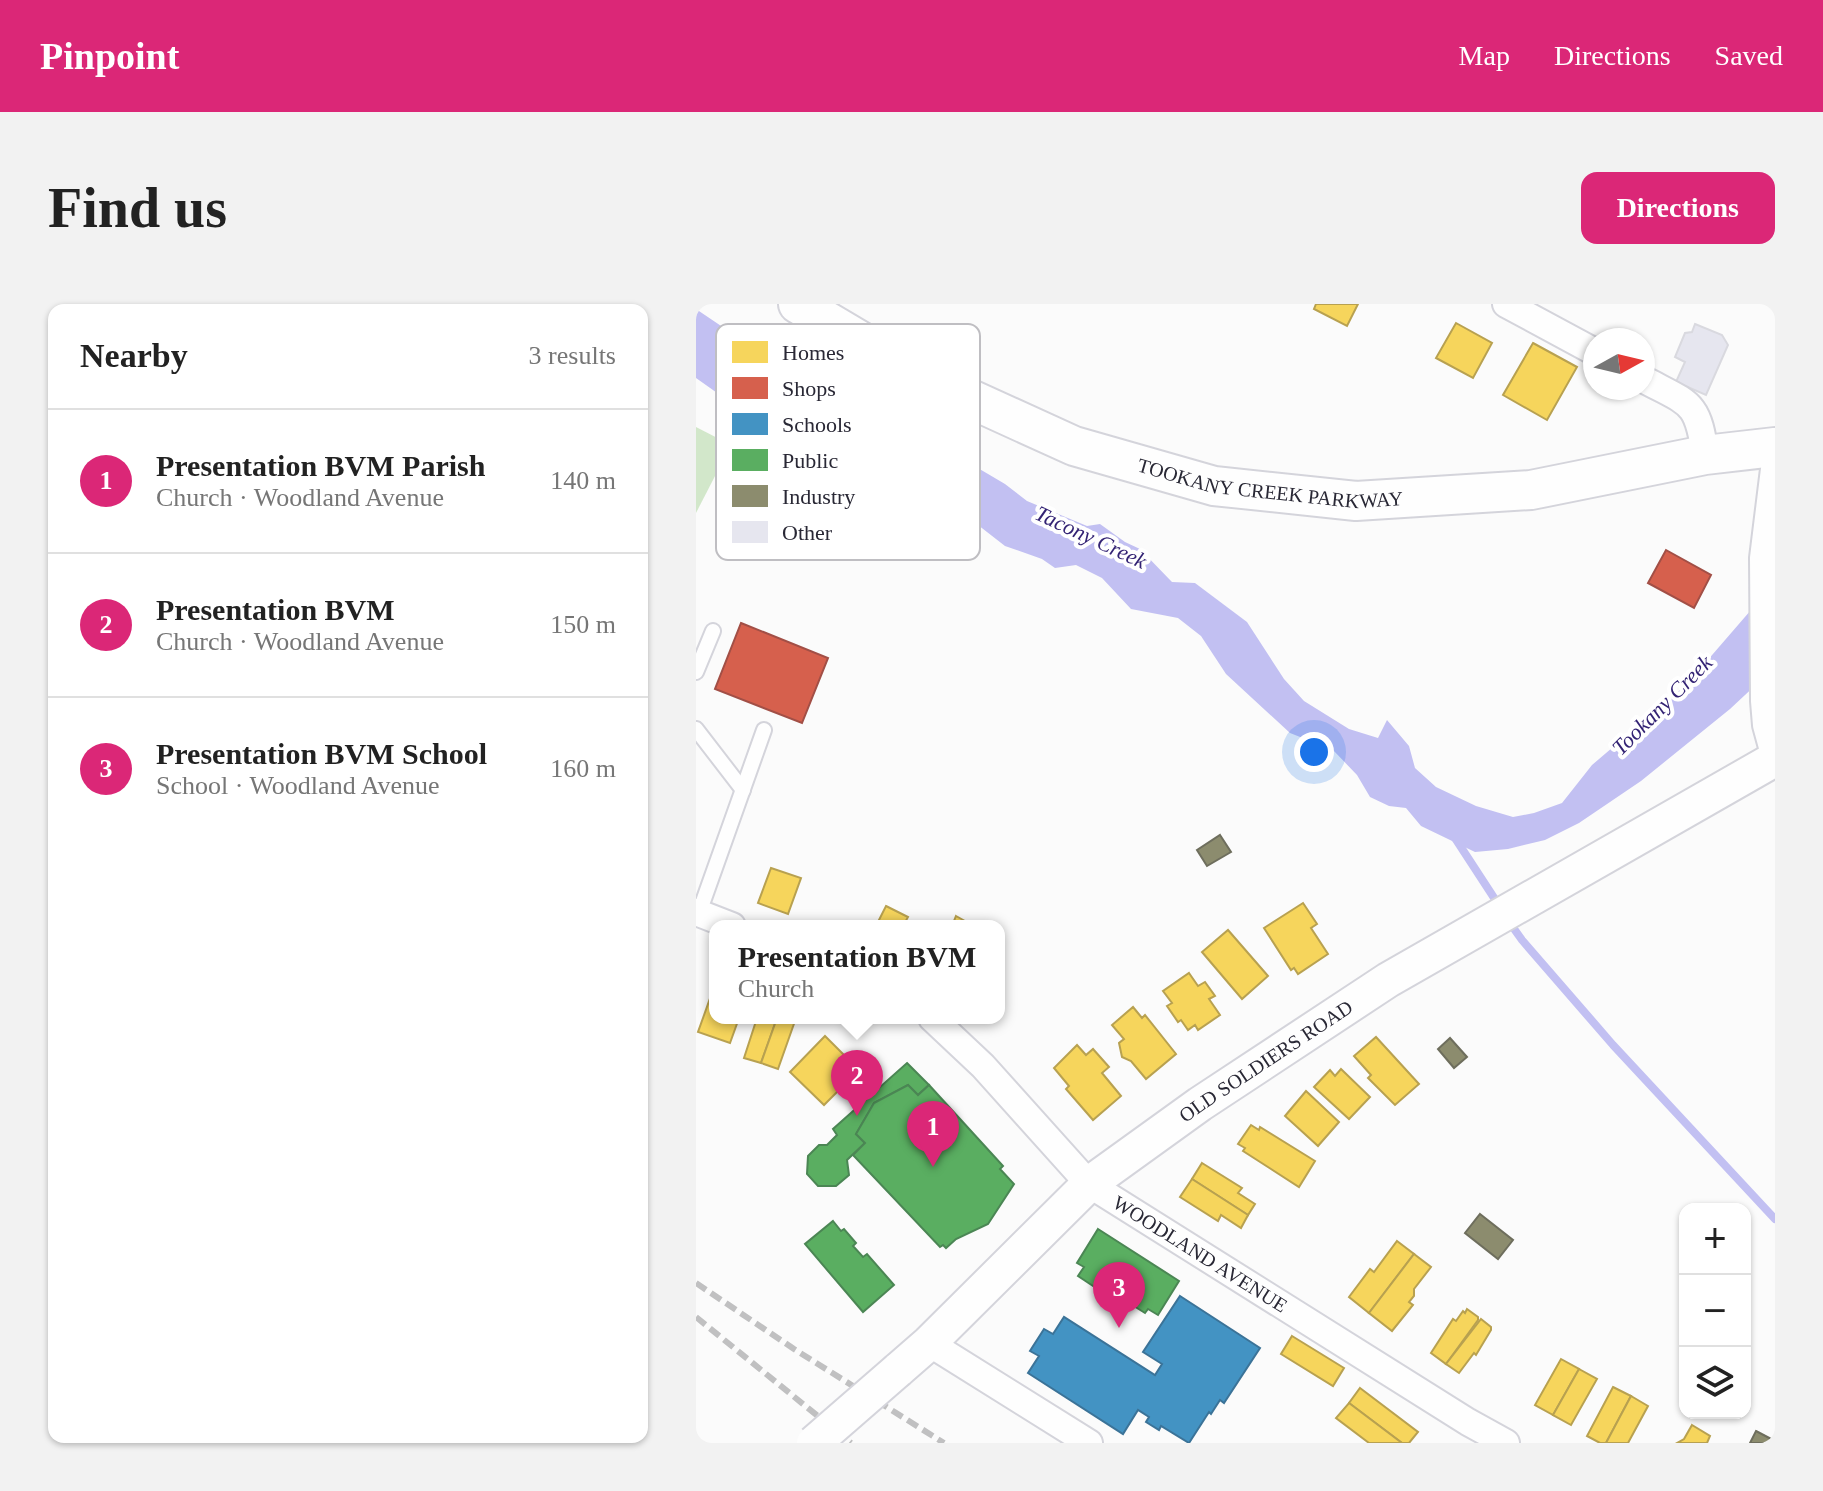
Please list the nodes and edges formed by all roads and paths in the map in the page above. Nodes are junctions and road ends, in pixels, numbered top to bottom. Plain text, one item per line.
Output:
1 (798, 304) edge
2 (1506, 304) edge
3 (832, 324) edge
4 (1583, 346) edge
5 (1655, 386) edge
6 (980, 403) edge
7 (1775, 447) edge
8 (1705, 455) junction
9 (1775, 461) edge
10 (713, 631) dead end
11 (696, 672) edge
12 (696, 729) edge
13 (764, 730) dead end
14 (1775, 758) edge
15 (743, 790) junction
16 (697, 913) edge
17 (716, 920) edge
18 (938, 1024) edge
19 (1089, 1184) junction
20 (929, 1343) junction
21 (1460, 1432) edge
22 (814, 1443) edge
23 (1089, 1443) edge
24 (1506, 1443) edge

1 - 3 main road, TOOKANY CREEK PARKWAY
2 - 4 street
5 - 8 street
6 - 8 main road, TOOKANY CREEK PARKWAY
7 - 8 main road, TOOKANY CREEK PARKWAY
9 - 14 street
10 - 11 lane
12 - 15 lane
13 - 15 lane
14 - 19 street, OLD SOLDIERS ROAD
15 - 16 lane
16 - 17 street
18 - 19 street, WOODLAND AVENUE
19 - 20 street, OLD SOLDIERS ROAD
19 - 21 street, WOODLAND AVENUE
20 - 22 street, OLD SOLDIERS ROAD, bridge
20 - 23 street
21 - 24 street, WOODLAND AVENUE

